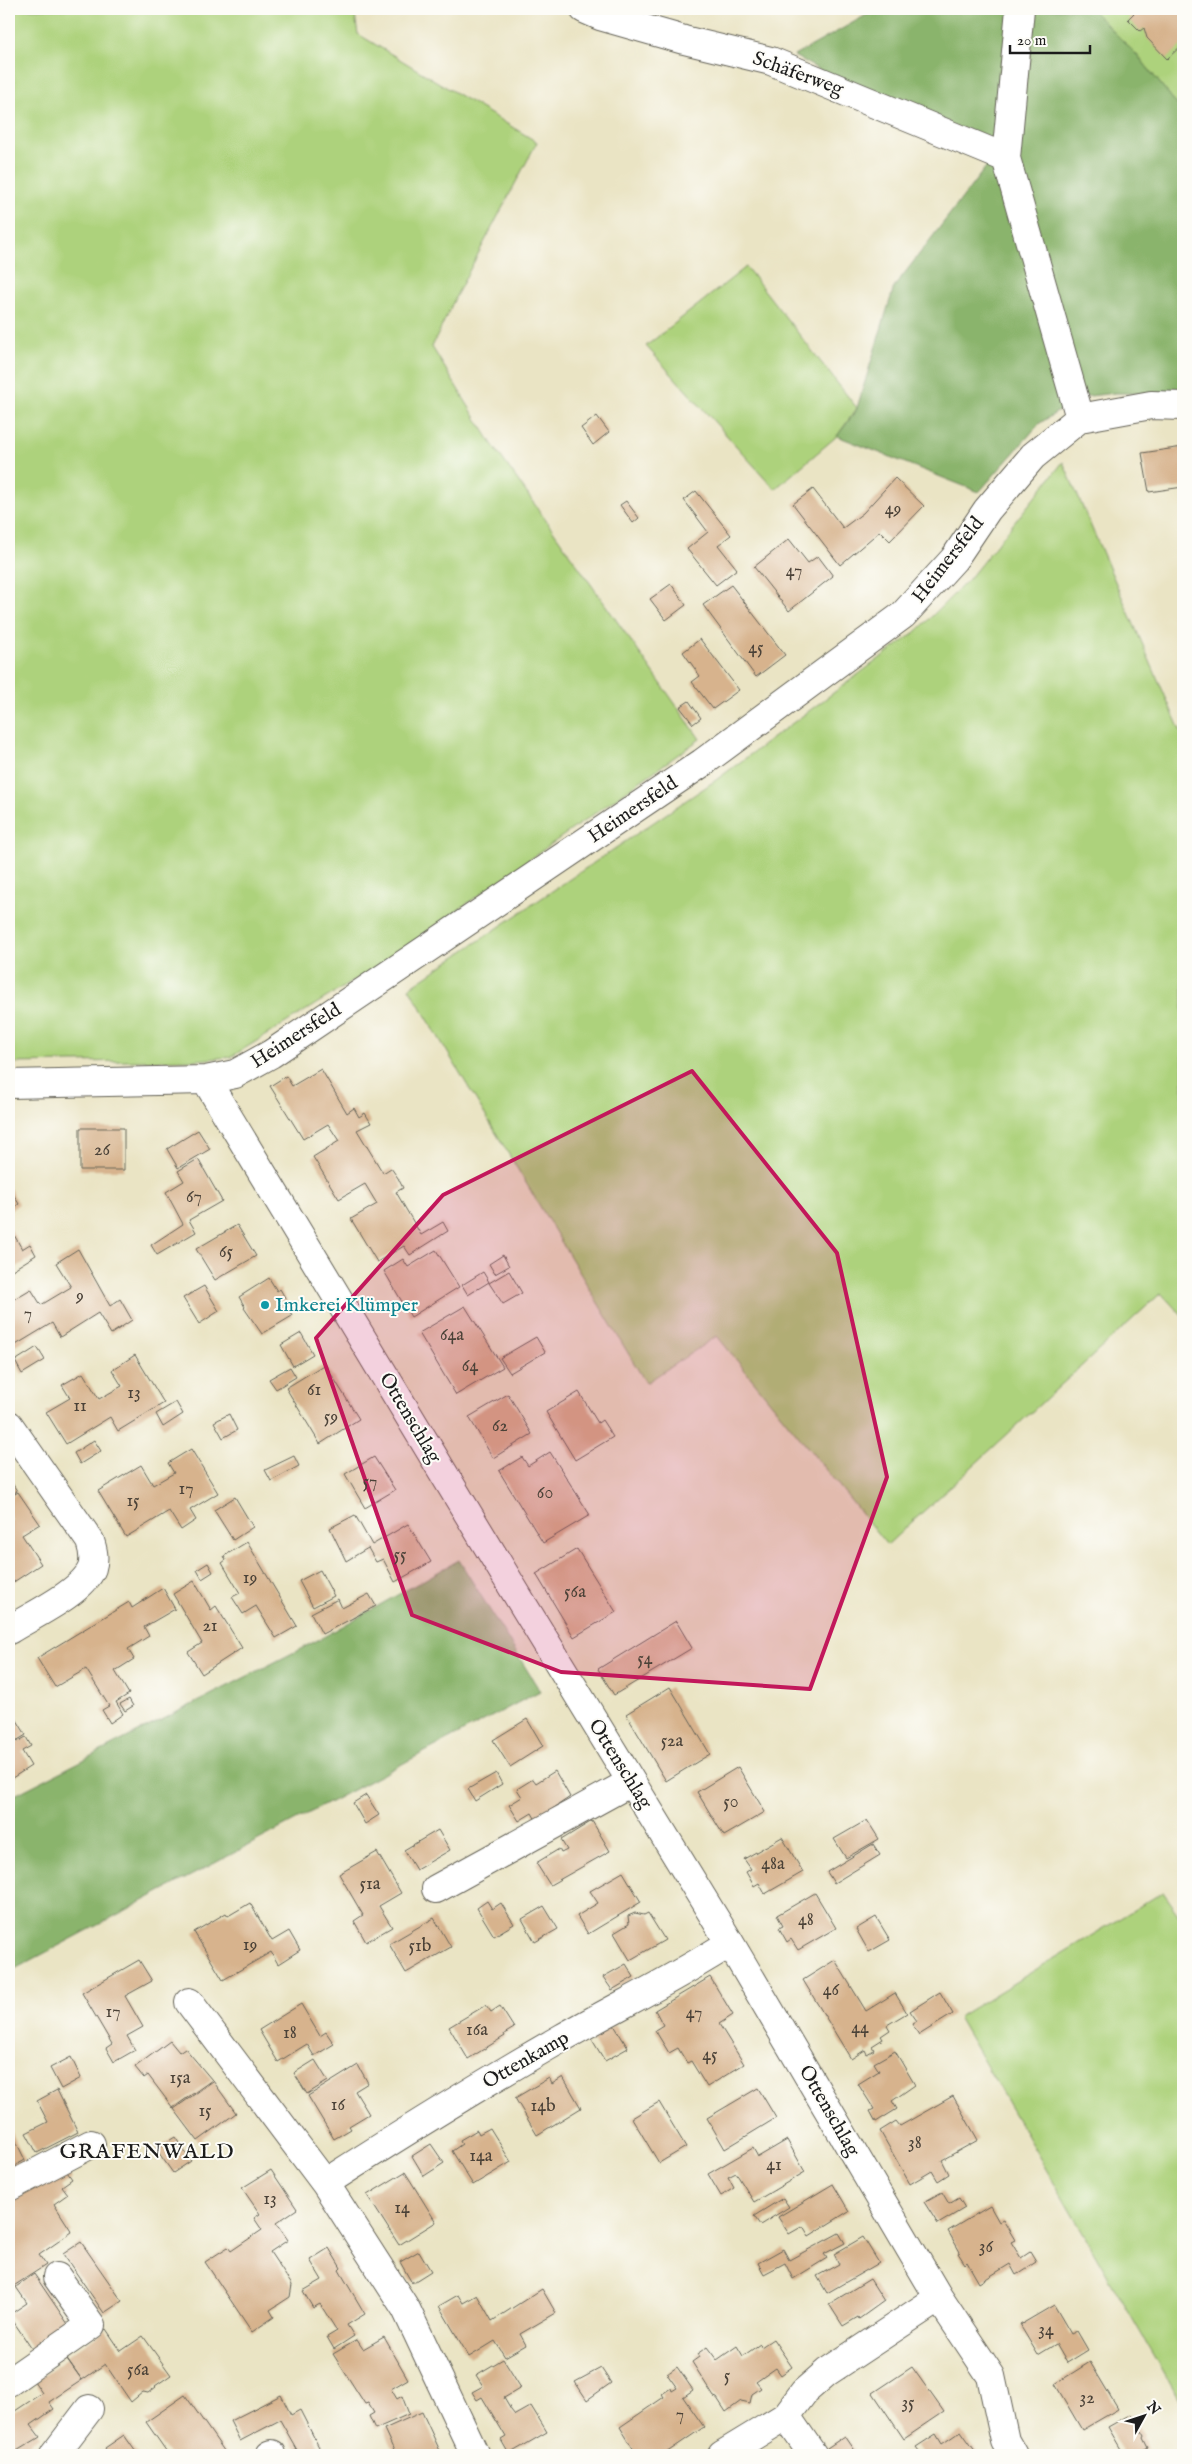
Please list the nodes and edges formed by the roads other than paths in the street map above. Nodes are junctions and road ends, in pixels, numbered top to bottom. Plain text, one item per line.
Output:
1 (584, 9) edge
2 (1020, 9) edge
3 (1006, 158) junction
4 (1183, 406) edge
5 (1080, 418) junction
6 (206, 1080) junction
7 (9, 1084) edge
8 (9, 1425) edge
9 (9, 1630) edge
10 (631, 1782) junction
11 (436, 1889) dead end
12 (730, 1943) junction
13 (189, 2002) dead end
14 (91, 2144) dead end
15 (325, 2183) junction
16 (9, 2187) edge
17 (57, 2277) dead end
18 (939, 2298) junction
19 (9, 2382) edge
20 (89, 2409) dead end
21 (786, 2416) junction
22 (54, 2455) edge
23 (475, 2455) edge
24 (722, 2455) edge
25 (813, 2455) edge
26 (1014, 2455) edge

1 - 3 street, Schäferweg
2 - 3 street
3 - 5 street
4 - 5 street, Heimersfeld
5 - 6 street, Heimersfeld
6 - 7 street, Heimersfeld
6 - 10 street, Ottenschlag
8 - 9 street
10 - 11 street
10 - 12 street, Ottenschlag
12 - 15 street, Ottenkamp
12 - 18 street, Ottenschlag
13 - 15 street
14 - 16 street
15 - 23 street
17 - 19 street
18 - 21 street
18 - 26 street, Ottenschlag
20 - 22 street
21 - 24 street
21 - 25 street

